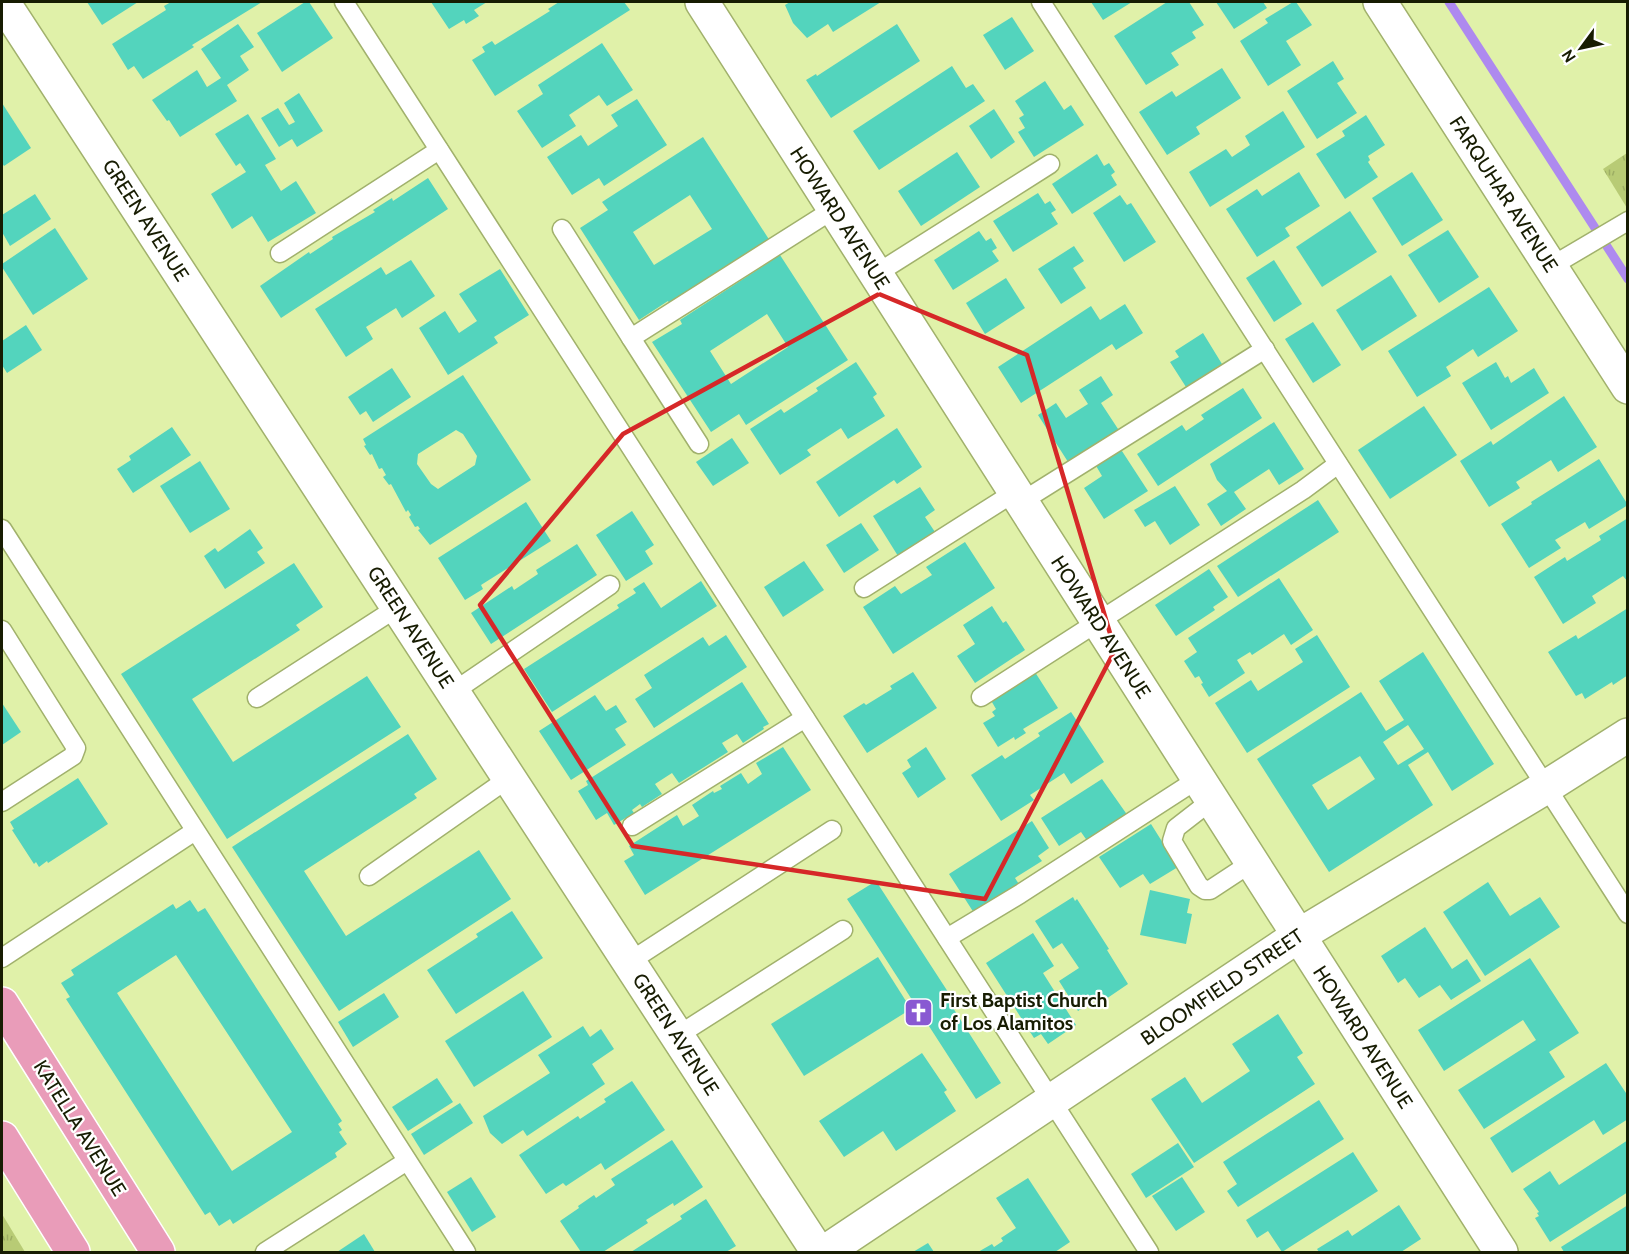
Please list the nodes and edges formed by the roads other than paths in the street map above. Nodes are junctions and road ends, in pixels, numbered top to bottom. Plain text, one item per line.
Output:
1 (3, 2) edge
2 (344, 2) edge
3 (702, 2) edge
4 (1041, 2) edge
5 (1380, 2) edge
6 (439, 150) junction
7 (1050, 164) dead end
8 (834, 209) junction
9 (1628, 221) edge
10 (562, 229) dead end
11 (280, 253) dead end
12 (1550, 267) junction
13 (876, 274) junction
14 (632, 338) junction
15 (1265, 349) junction
16 (1628, 387) edge
17 (699, 444) dead end
18 (1338, 465) junction
19 (1018, 497) junction
20 (2, 529) edge
21 (610, 585) dead end
22 (864, 588) dead end
23 (398, 607) junction
24 (1098, 622) junction
25 (2, 630) edge
26 (453, 692) junction
27 (981, 697) dead end
28 (257, 698) dead end
29 (805, 718) junction
30 (1628, 735) edge
31 (509, 778) junction
32 (1546, 787) junction
33 (1205, 789) junction
34 (2, 802) edge
35 (632, 826) dead end
36 (832, 830) dead end
37 (195, 831) junction
38 (1251, 863) junction
39 (369, 876) dead end
40 (1628, 914) edge
41 (843, 930) dead end
42 (1298, 936) junction
43 (947, 938) junction
44 (2, 958) edge
45 (629, 962) junction
46 (2, 1004) edge
47 (677, 1036) junction
48 (1051, 1101) junction
49 (2, 1138) edge
50 (407, 1161) junction
51 (74, 1252) edge
52 (158, 1252) edge
53 (265, 1252) edge
54 (466, 1252) edge
55 (818, 1252) edge
56 (825, 1252) edge
57 (1149, 1252) edge
58 (1502, 1252) edge

1 - 23 street, GREEN AVENUE
2 - 6 lane
3 - 8 street, HOWARD AVENUE
4 - 15 lane
5 - 12 street, FARQUHAR AVENUE
6 - 11 lane
6 - 29 lane
7 - 13 lane
8 - 13 street, HOWARD AVENUE
8 - 14 lane
9 - 12 lane
10 - 14 lane
12 - 16 street, FARQUHAR AVENUE
13 - 19 street, HOWARD AVENUE
14 - 17 lane
15 - 18 lane
15 - 19 lane
18 - 24 lane
18 - 32 lane
19 - 22 lane
19 - 24 street, HOWARD AVENUE
20 - 37 lane
21 - 26 lane
23 - 26 street, GREEN AVENUE
23 - 28 lane
24 - 27 lane
24 - 33 street, HOWARD AVENUE
25 - 34 lane
26 - 31 street, GREEN AVENUE
29 - 35 lane
29 - 43 lane
30 - 32 street, BLOOMFIELD STREET
31 - 39 lane
31 - 45 street, GREEN AVENUE
32 - 40 lane
32 - 42 street, BLOOMFIELD STREET
33 - 38 street, HOWARD AVENUE
33 - 38 lane
33 - 43 lane
36 - 45 lane
37 - 44 lane
37 - 50 lane
38 - 42 street, HOWARD AVENUE
41 - 47 lane
42 - 48 street, BLOOMFIELD STREET
42 - 58 street, HOWARD AVENUE
43 - 48 lane
45 - 47 street, GREEN AVENUE
46 - 52 main road, KATELLA AVENUE
47 - 55 street, GREEN AVENUE
48 - 56 street, BLOOMFIELD STREET
48 - 57 lane
49 - 51 main road
50 - 53 lane
50 - 54 lane

